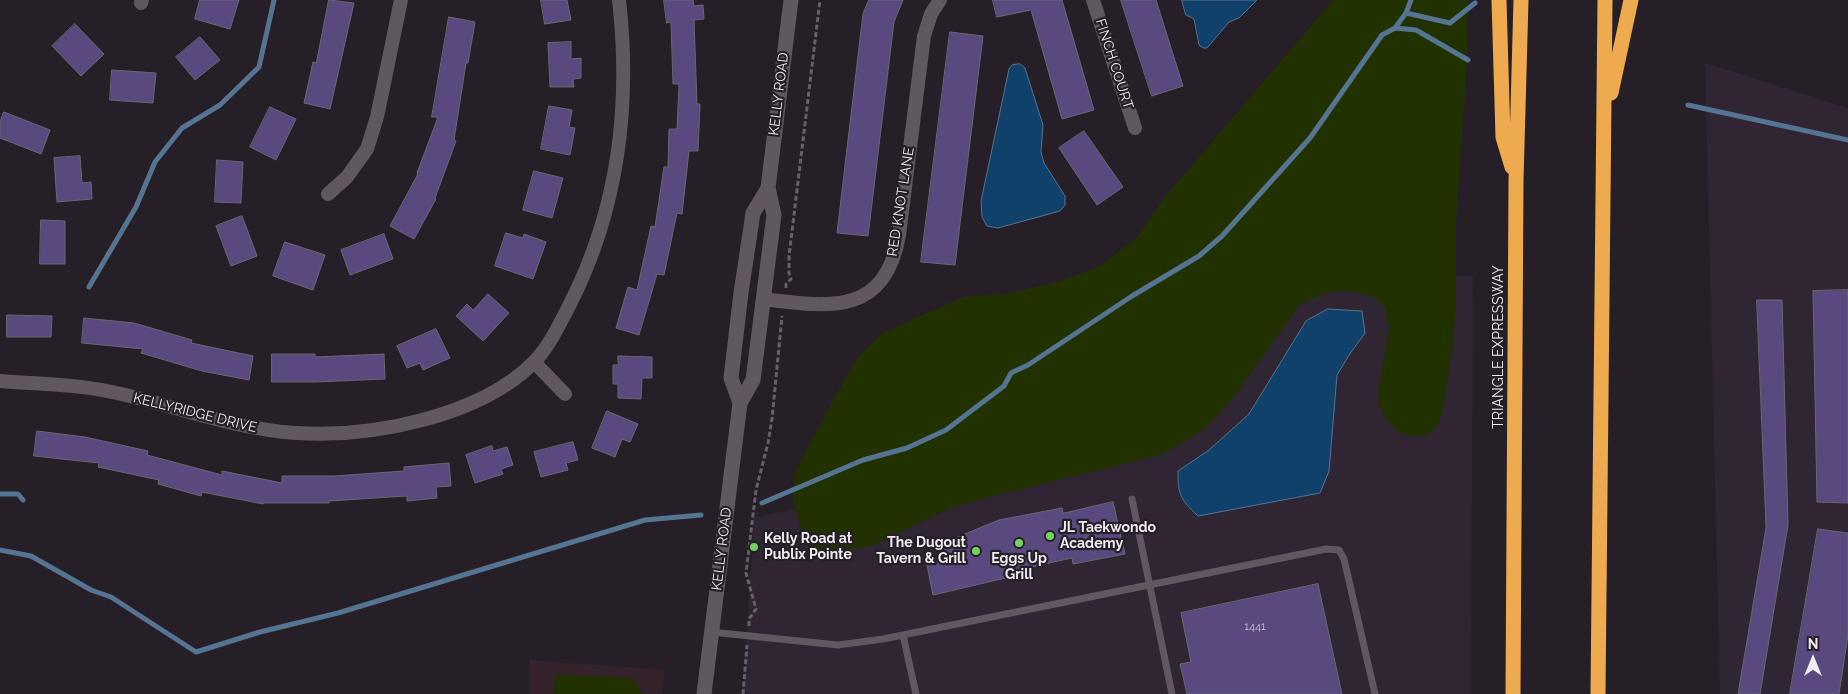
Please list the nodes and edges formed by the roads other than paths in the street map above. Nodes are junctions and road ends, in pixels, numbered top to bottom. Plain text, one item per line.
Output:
1 (401, 0) edge
2 (619, 0) edge
3 (791, 0) edge
4 (940, 0) edge
5 (1093, 0) edge
6 (1499, 0) edge
7 (1520, 0) edge
8 (1605, 0) edge
9 (1631, 0) edge
10 (1604, 124) junction
11 (1135, 128) dead end
12 (1516, 181) junction
13 (768, 188) junction
14 (328, 194) dead end
15 (764, 299) junction
16 (534, 362) junction
17 (0, 382) edge
18 (565, 394) dead end
19 (740, 403) junction
20 (1132, 500) dead end
21 (1150, 585) junction
22 (711, 632) junction
23 (902, 635) junction
24 (704, 694) edge
25 (916, 694) edge
26 (1172, 694) edge
27 (1374, 694) edge
28 (1513, 694) edge
29 (1598, 694) edge

1 - 14 street
2 - 16 street, KELLYRIDGE DRIVE
3 - 13 main road, KELLY ROAD
4 - 15 street, RED KNOT LANE
5 - 11 street, FINCH COURT
6 - 12 highway
7 - 12 highway, TRIANGLE EXPRESSWAY
8 - 10 highway
9 - 10 highway
10 - 29 highway
12 - 28 highway, TRIANGLE EXPRESSWAY
13 - 15 main road, KELLY ROAD
13 - 19 main road, KELLY ROAD
15 - 19 main road, KELLY ROAD
16 - 17 street, KELLYRIDGE DRIVE
16 - 18 street
19 - 22 main road, KELLY ROAD
20 - 21 lane
21 - 23 lane
21 - 26 lane
21 - 27 lane
22 - 23 lane
22 - 24 main road, KELLY ROAD
23 - 25 lane

